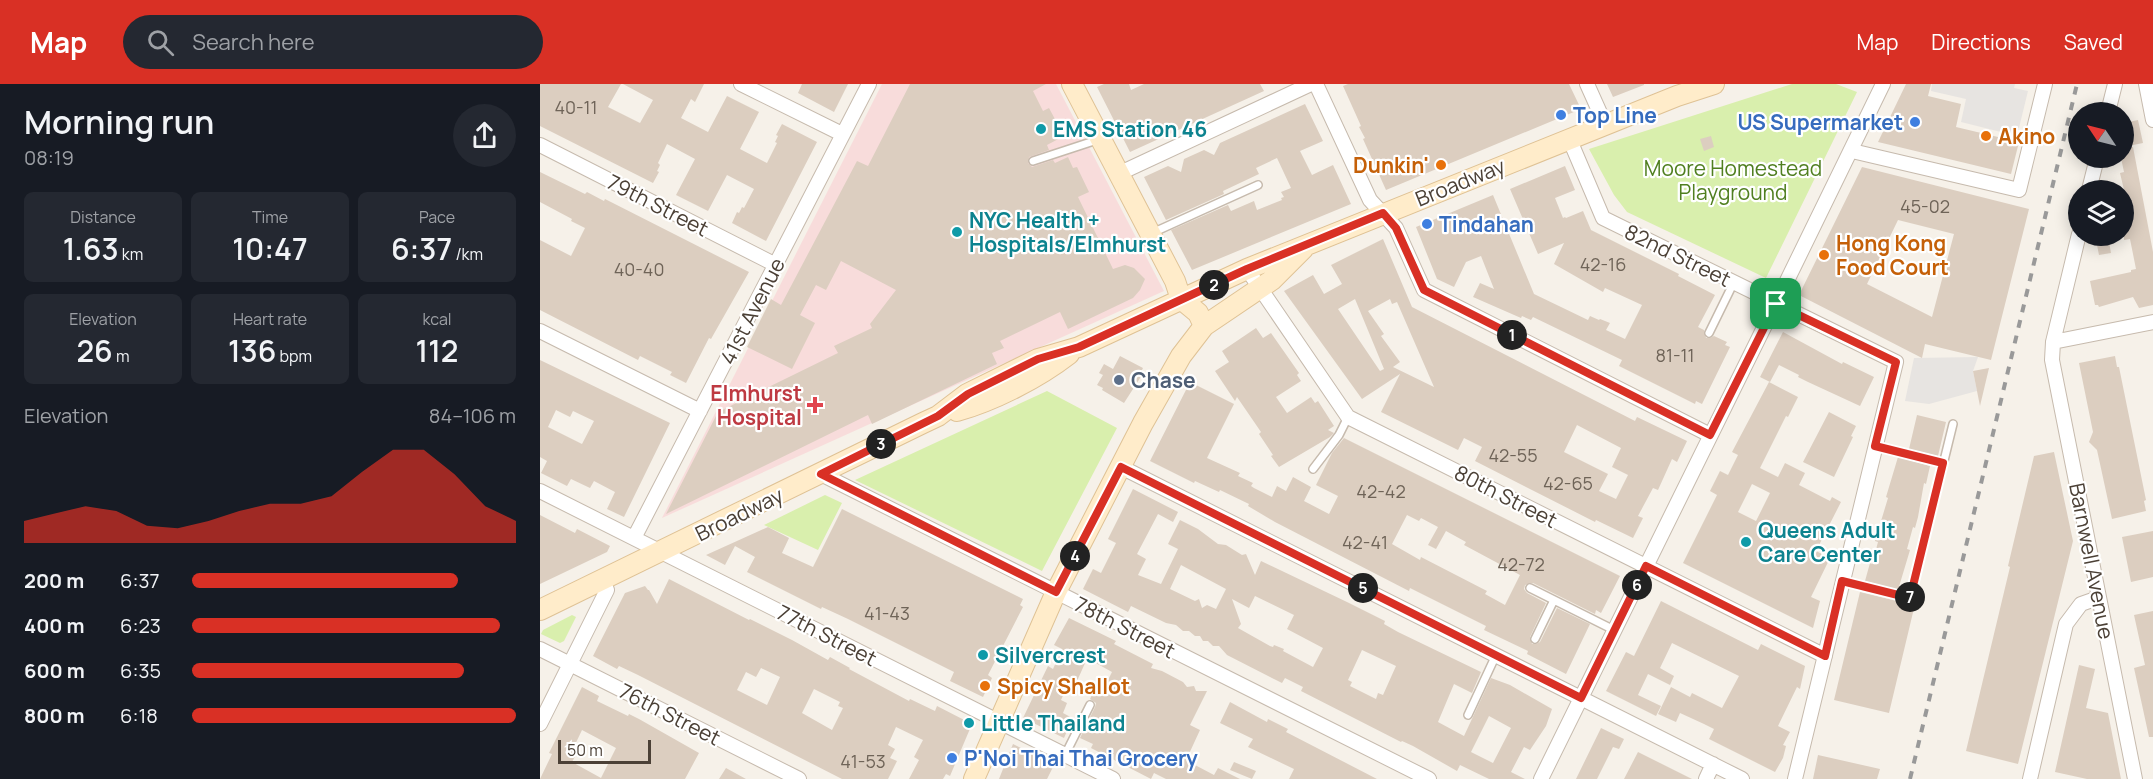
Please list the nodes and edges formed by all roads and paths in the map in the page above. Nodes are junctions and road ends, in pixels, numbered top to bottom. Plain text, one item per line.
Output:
1 (741, 84) edge
2 (869, 84) edge
3 (1072, 84) edge
4 (1314, 84) edge
5 (1587, 84) edge
6 (1714, 84) edge
7 (1882, 84) edge
8 (2044, 84) edge
9 (2115, 84) edge
10 (2145, 84) edge
11 (2110, 102) edge
12 (2153, 120) edge
13 (1605, 124) junction
14 (842, 135) junction
15 (1569, 138) junction
16 (1100, 139) junction
17 (540, 145) edge
18 (1851, 151) junction
19 (1032, 161) dead end
20 (1118, 174) junction
21 (1258, 185) dead end
22 (1383, 213) junction
23 (1150, 234) junction
24 (1307, 245) junction
25 (2076, 246) edge
26 (776, 265) junction
27 (1247, 269) junction
28 (1734, 282) junction
29 (1259, 287) junction
30 (1181, 299) junction
31 (1776, 304) junction
32 (2153, 322) edge
33 (1204, 326) junction
34 (540, 331) edge
35 (1709, 333) dead end
36 (2053, 342) junction
37 (700, 411) junction
38 (1348, 417) junction
39 (1953, 424) dead end
40 (1710, 435) junction
41 (1875, 446) junction
42 (1943, 463) junction
43 (1121, 467) junction
44 (1313, 469) dead end
45 (821, 474) junction
46 (540, 491) edge
47 (634, 538) junction
48 (661, 552) junction
49 (1646, 566) junction
50 (603, 579) junction
51 (1842, 581) junction
52 (1530, 588) dead end
53 (1056, 592) junction
54 (2098, 598) junction
55 (1554, 600) junction
56 (540, 610) edge
57 (1614, 630) junction
58 (1535, 639) dead end
59 (540, 649) edge
60 (1496, 655) junction
61 (1825, 656) junction
62 (570, 664) junction
63 (1581, 698) junction
64 (1090, 705) dead end
65 (1468, 715) dead end
66 (998, 721) junction
67 (540, 724) edge
68 (1065, 755) junction
69 (1713, 764) junction
70 (799, 779) edge
71 (974, 779) edge
72 (1113, 779) edge
73 (1429, 779) edge
74 (1540, 779) edge
75 (1706, 779) edge
76 (1742, 779) edge
77 (1795, 779) edge
78 (2030, 779) edge
79 (2135, 779) edge

1 - 14 street
2 - 14 street, 41st Avenue
3 - 16 main road
4 - 20 street
4 - 22 street
5 - 13 street
6 - 13 main road, Broadway
7 - 18 street
8 - 18 street
9 - 11 street
10 - 12 street
13 - 15 main road, Broadway
14 - 26 street, 41st Avenue
15 - 22 main road, Broadway
15 - 28 street, 82nd Street
16 - 19 lane
16 - 20 main road
17 - 26 street, 79th Street
18 - 31 street
20 - 23 main road
21 - 23 lane
22 - 24 main road, Broadway
22 - 40 street
23 - 30 main road
24 - 27 main road, Broadway
24 - 29 main road
25 - 36 street, Barnwell Avenue
26 - 37 street, 41st Avenue
27 - 29 street, 80th Street
27 - 30 main road, Broadway
28 - 31 street, 82nd Street
28 - 35 lane
29 - 33 main road
29 - 38 street, 80th Street
30 - 33 main road
30 - 45 main road, Broadway
31 - 40 street
31 - 41 street, 82nd Street
32 - 36 street
33 - 43 main road
34 - 37 street
36 - 54 street, Barnwell Avenue
37 - 47 street, 41st Avenue
38 - 44 lane
38 - 49 street, 80th Street
39 - 42 lane
40 - 49 street
41 - 42 lane
41 - 51 street
42 - 51 lane
43 - 53 main road
43 - 60 street
45 - 48 main road, Broadway
45 - 53 street, 78th Street
46 - 47 street, 77th Street
47 - 48 street, 77th Street
48 - 50 main road, Broadway
48 - 66 street, 77th Street
49 - 57 street
49 - 61 street, 80th Street
50 - 56 main road, Broadway
50 - 62 street
51 - 61 street
52 - 55 lane
53 - 66 main road
53 - 73 street, 78th Street
54 - 78 street
54 - 79 street, Barnwell Avenue
55 - 57 lane
55 - 58 lane
57 - 63 street
59 - 62 street, 76th Street
60 - 63 street
60 - 65 lane
61 - 77 street
62 - 67 street
62 - 70 street, 76th Street
63 - 69 street
63 - 74 street
64 - 68 lane
66 - 68 street, 77th Street
66 - 71 main road
68 - 72 street, 77th Street
69 - 75 street
69 - 76 street

